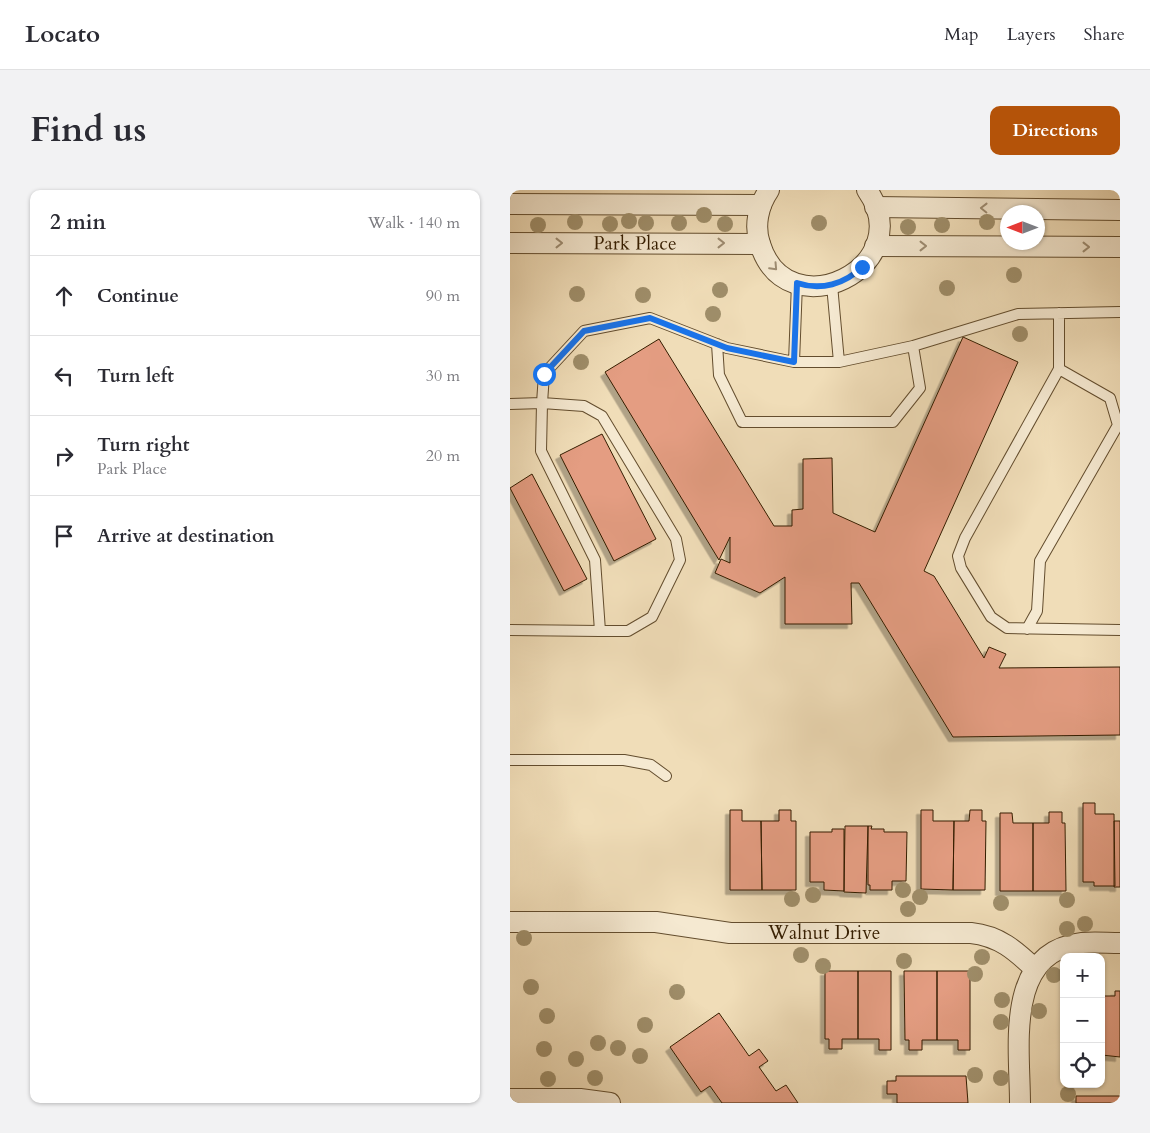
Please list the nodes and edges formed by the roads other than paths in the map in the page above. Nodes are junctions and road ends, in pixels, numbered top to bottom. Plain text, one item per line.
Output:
1 (765, 198) edge
2 (871, 198) edge
3 (510, 204) edge
4 (1120, 210) edge
5 (510, 242) edge
6 (760, 244) junction
7 (875, 246) junction
8 (1120, 246) edge
9 (797, 283) junction
10 (832, 285) junction
11 (1120, 312) edge
12 (1059, 313) junction
13 (717, 344) junction
14 (913, 346) junction
15 (794, 362) junction
16 (838, 362) junction
17 (1059, 369) junction
18 (542, 403) junction
19 (510, 404) edge
20 (1027, 629) junction
21 (510, 630) edge
22 (1120, 630) edge
23 (600, 631) junction
24 (510, 760) edge
25 (666, 776) dead end
26 (510, 922) edge
27 (1120, 943) edge
28 (1035, 969) junction
29 (510, 1098) edge
30 (610, 1103) edge
31 (1020, 1103) edge

1 - 3 street, Park Place
1 - 6 street, Park Place
4 -> 2 street, Park Place
2 - 7 street, Park Place
5 -> 6 street, Park Place
6 -> 9 street, Park Place
7 -> 8 street
7 - 10 street, Park Place
9 - 10 street, Park Place
9 - 15 lane
10 - 16 lane
11 - 12 lane
12 - 14 lane
12 - 17 lane
13 - 14 lane
13 - 15 lane
13 - 18 lane
14 - 16 lane
15 - 16 lane
17 - 20 lane
17 - 20 lane
18 - 19 lane
18 - 23 lane
18 - 23 lane
20 - 22 lane
21 - 23 lane
24 - 25 lane
26 - 28 street, Walnut Drive
27 - 28 street
28 - 31 street
29 - 30 street

